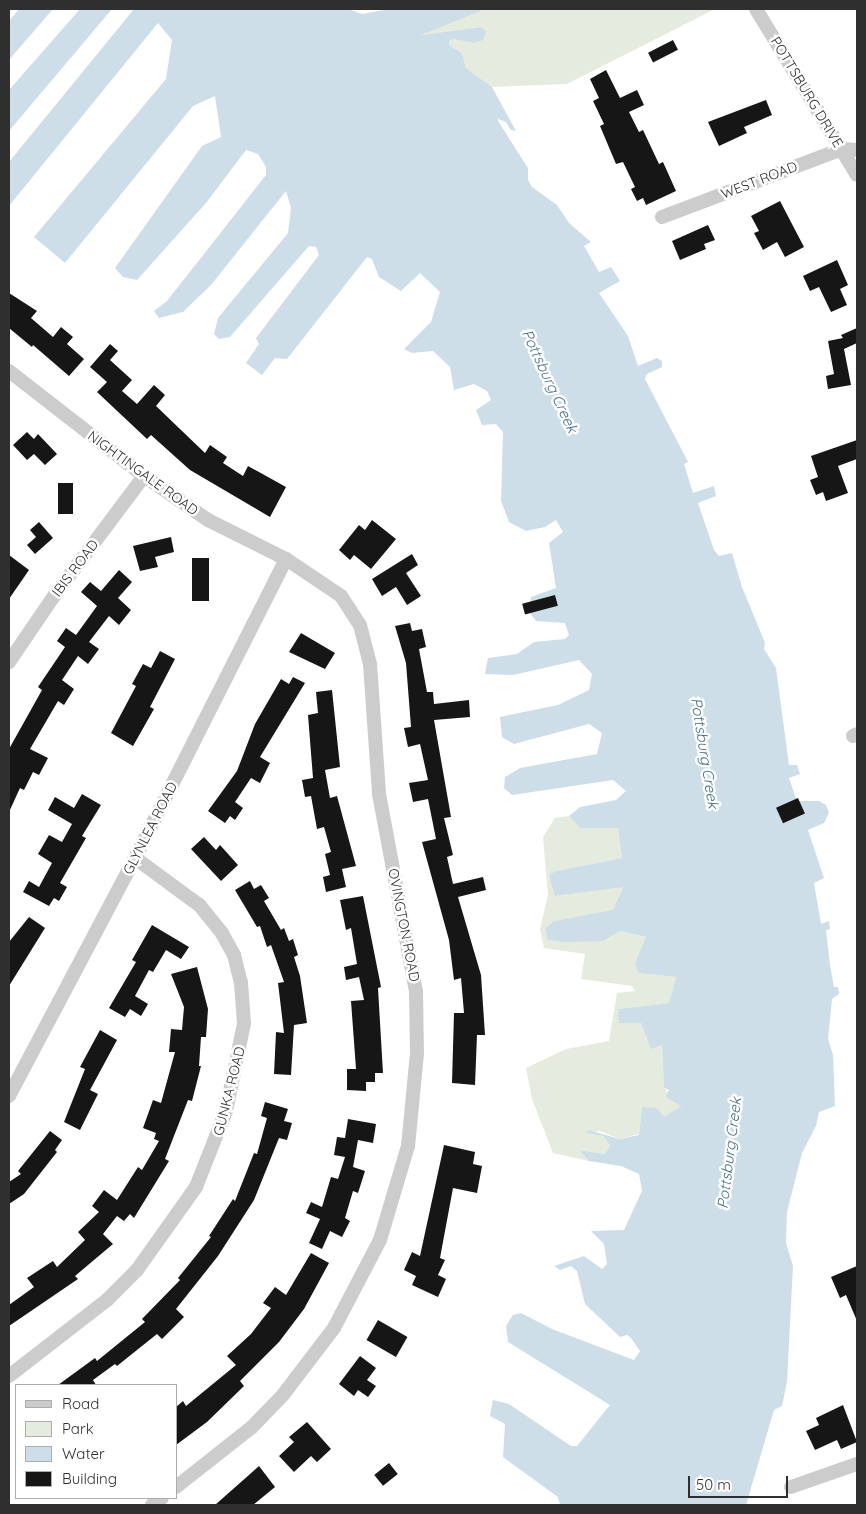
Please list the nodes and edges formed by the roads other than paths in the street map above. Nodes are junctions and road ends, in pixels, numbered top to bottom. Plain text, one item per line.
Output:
1 (756, 9) edge
2 (842, 149) junction
3 (857, 150) edge
4 (857, 175) edge
5 (662, 217) dead end
6 (9, 371) edge
7 (144, 476) junction
8 (286, 559) junction
9 (9, 662) edge
10 (135, 858) junction
11 (9, 1096) edge
12 (9, 1376) edge
13 (857, 1464) edge
14 (178, 1485) edge
15 (790, 1487) dead end

1 - 2 street, POTTSBURG DRIVE
2 - 3 street, WEST ROAD
2 - 4 street, POTTSBURG DRIVE
2 - 5 street, WEST ROAD
6 - 7 street, NIGHTINGALE ROAD
7 - 8 street, NIGHTINGALE ROAD
7 - 9 street, IBIS ROAD
8 - 10 street, GLYNLEA ROAD
8 - 14 street, OVINGTON ROAD
10 - 11 street, GLYNLEA ROAD
10 - 12 street, GUNKA ROAD
13 - 15 street

